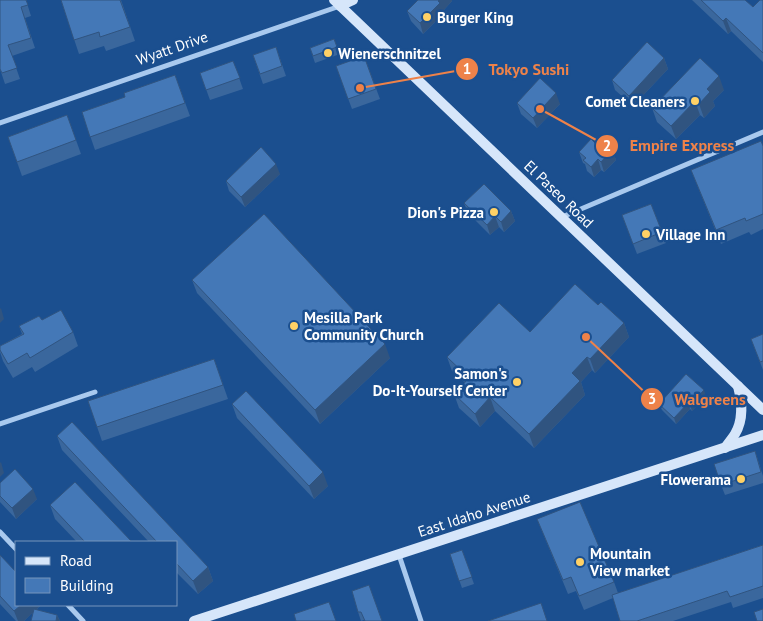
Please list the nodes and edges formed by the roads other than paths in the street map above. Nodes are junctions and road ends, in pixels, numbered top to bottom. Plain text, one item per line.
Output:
1 (353, 0) edge
2 (337, 3) edge
3 (0, 123) edge
4 (763, 132) edge
5 (561, 217) junction
6 (738, 386) junction
7 (95, 392) dead end
8 (763, 410) edge
9 (0, 424) edge
10 (763, 435) edge
11 (725, 448) junction
12 (0, 532) edge
13 (15, 548) edge
14 (399, 555) junction
15 (69, 606) edge
16 (83, 621) edge
17 (194, 621) edge
18 (421, 621) edge

1 - 2 main road, Wyatt Drive
2 - 3 street, Wyatt Drive
2 - 5 main road, El Paseo Road
4 - 5 street
5 - 6 main road, El Paseo Road
6 - 8 main road, El Paseo Road
6 - 11 main road
7 - 9 street
10 - 11 main road, East Idaho Avenue
11 - 14 main road, East Idaho Avenue
12 - 13 street
14 - 17 main road, East Idaho Avenue
14 - 18 street
15 - 16 street

